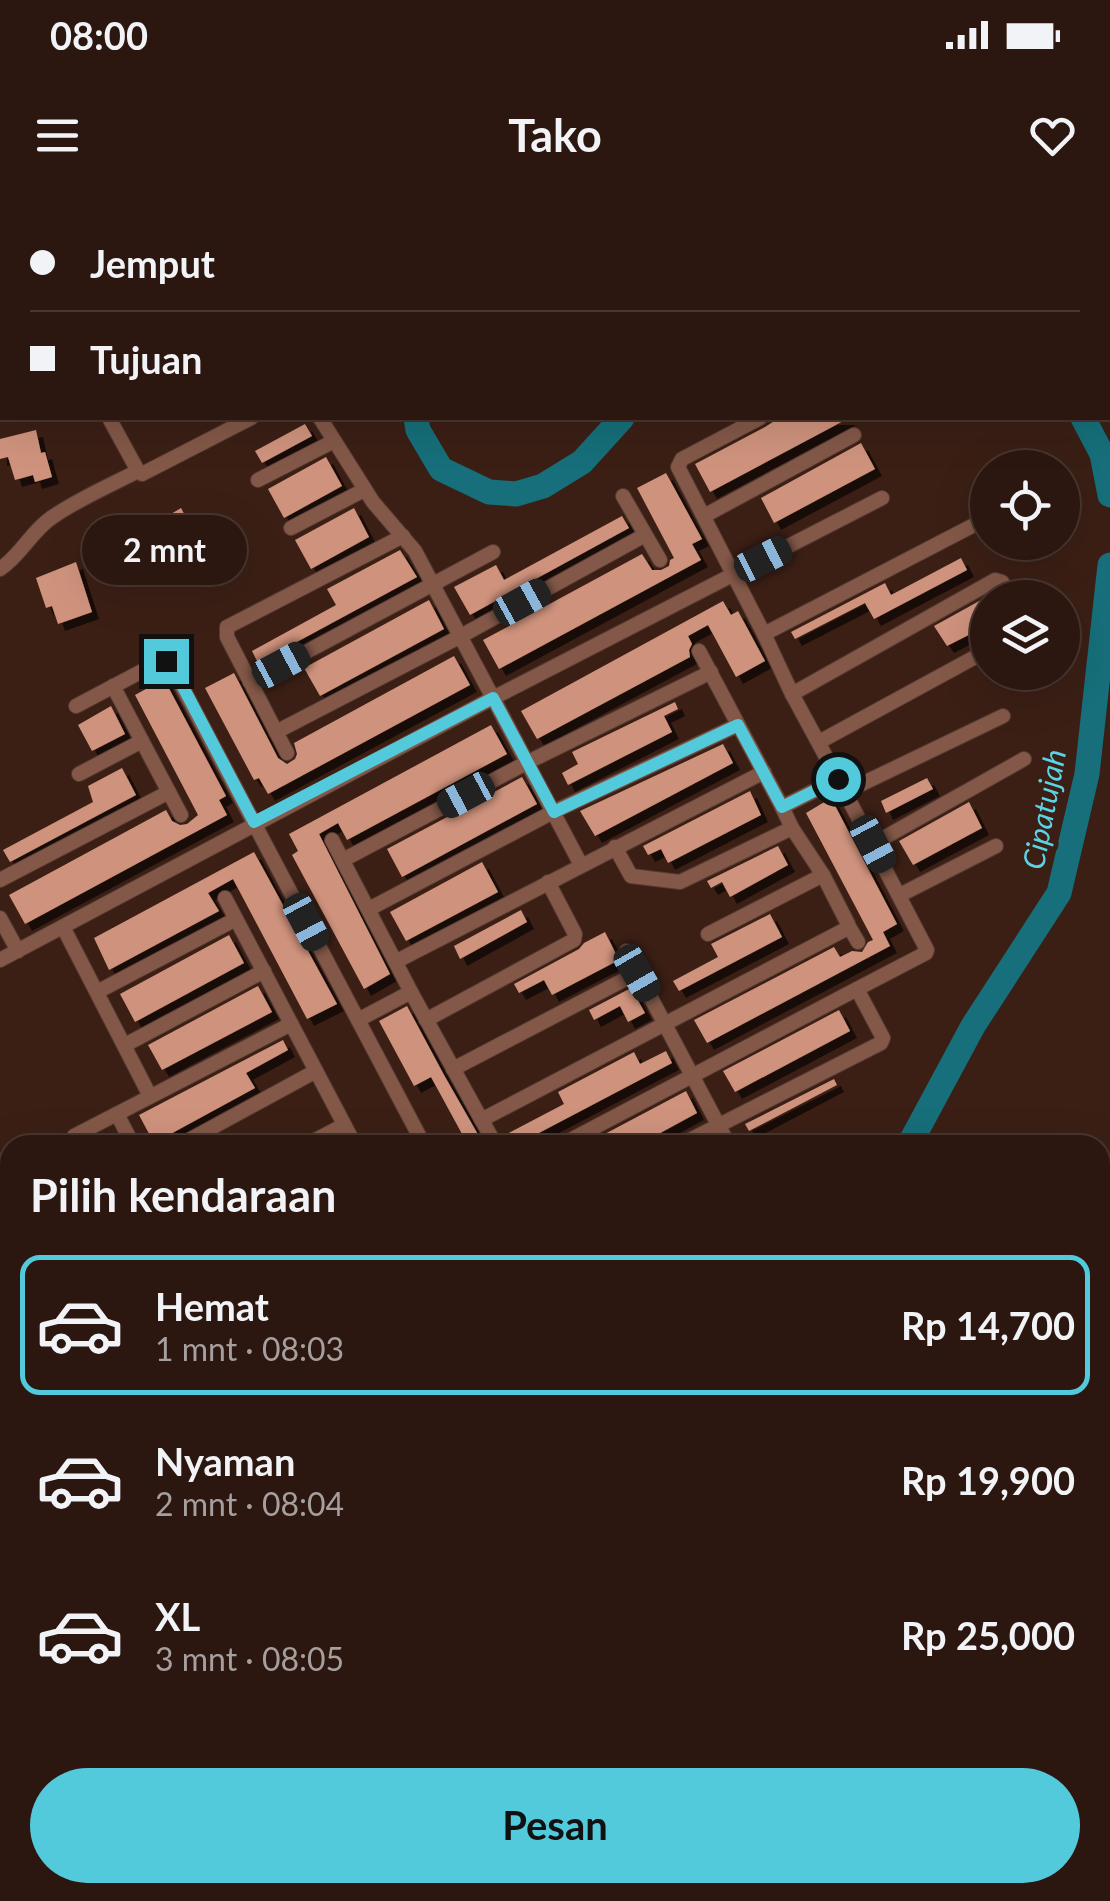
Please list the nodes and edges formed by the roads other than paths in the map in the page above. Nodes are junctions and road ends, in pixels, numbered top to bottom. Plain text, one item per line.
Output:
1 (115, 420) edge
2 (247, 420) edge
3 (321, 420) edge
4 (756, 420) edge
5 (854, 435) dead end
6 (334, 441) junction
7 (138, 470) junction
8 (258, 480) dead end
9 (364, 490) junction
10 (623, 496) dead end
11 (882, 498) dead end
12 (704, 516) junction
13 (970, 527) edge
14 (290, 528) dead end
15 (645, 535) junction
16 (403, 536) junction
17 (493, 552) dead end
18 (660, 560) dead end
19 (0, 570) edge
20 (733, 574) junction
21 (433, 583) junction
22 (970, 594) edge
23 (764, 634) junction
24 (461, 636) junction
25 (699, 651) dead end
26 (970, 660) edge
27 (711, 672) junction
28 (250, 682) junction
29 (113, 686) junction
30 (792, 694) junction
31 (493, 698) junction
32 (76, 706) dead end
33 (1002, 716) dead end
34 (738, 725) junction
35 (276, 732) junction
36 (142, 741) junction
37 (819, 742) junction
38 (287, 754) dead end
39 (1024, 759) dead end
40 (528, 762) junction
41 (764, 772) junction
42 (78, 774) dead end
43 (842, 786) junction
44 (169, 792) junction
45 (782, 807) junction
46 (554, 812) junction
47 (182, 816) dead end
48 (254, 822) junction
49 (792, 828) junction
50 (332, 840) dead end
51 (873, 844) junction
52 (996, 846) dead end
53 (615, 848) junction
54 (344, 860) junction
55 (581, 865) junction
56 (822, 875) junction
57 (0, 880) edge
58 (548, 882) junction
59 (900, 896) junction
60 (225, 898) dead end
61 (369, 909) junction
62 (0, 918) edge
63 (236, 919) junction
64 (848, 925) junction
65 (63, 927) junction
66 (708, 934) dead end
67 (858, 942) dead end
68 (18, 951) junction
69 (626, 951) dead end
70 (0, 960) edge
71 (396, 960) junction
72 (264, 971) junction
73 (637, 973) junction
74 (857, 989) junction
75 (97, 992) junction
76 (411, 992) junction
77 (358, 1020) junction
78 (426, 1020) junction
79 (291, 1024) junction
80 (665, 1024) junction
81 (125, 1045) junction
82 (453, 1070) junction
83 (316, 1071) junction
84 (692, 1074) junction
85 (150, 1096) junction
86 (117, 1114) junction
87 (482, 1119) junction
88 (719, 1124) junction
89 (344, 1125) junction
90 (76, 1135) edge
91 (128, 1135) edge
92 (198, 1135) edge
93 (325, 1135) edge
94 (350, 1135) edge
95 (419, 1135) edge
96 (490, 1135) edge
97 (579, 1135) edge
98 (699, 1135) edge
99 (725, 1135) edge

1 - 7 street
2 - 7 street
3 - 6 street
4 - 12 street
5 - 12 street
6 - 8 street
6 - 9 street
7 - 19 street
9 - 14 street
9 - 16 street
10 - 15 street
11 - 20 street
12 - 20 street
13 - 23 street
15 - 18 street
15 - 24 street
16 - 21 street
16 - 28 street
17 - 21 street
20 - 23 street
20 - 31 street
21 - 24 street
21 - 28 street
22 - 30 street
23 - 30 street
24 - 31 street
24 - 35 street
25 - 27 street
26 - 37 street
27 - 34 street
27 - 40 street
28 - 35 street
29 - 32 street
29 - 36 street
29 - 48 street
30 - 37 street
31 - 40 street
31 - 48 street
33 - 43 street
34 - 41 street
34 - 46 street
35 - 38 street
36 - 42 street
36 - 44 street
37 - 43 street
39 - 51 street
40 - 46 street
40 - 54 street
41 - 45 street
41 - 53 street
43 - 45 street
43 - 51 street
44 - 47 street
44 - 57 street
45 - 49 street
46 - 55 street
46 - 61 street
48 - 65 street
48 - 77 street
49 - 53 street
49 - 56 street
50 - 54 street
51 - 59 street
52 - 59 street
53 - 55 street
54 - 61 street
55 - 58 street
56 - 64 street
56 - 66 street
58 - 71 street
58 - 78 street
59 - 74 street
60 - 63 street
61 - 71 street
62 - 68 street
63 - 72 street
63 - 75 street
64 - 67 street
64 - 80 street
65 - 68 street
65 - 75 street
68 - 70 street
69 - 73 street
71 - 76 street
72 - 79 street
72 - 81 street
73 - 80 street
73 - 82 street
74 - 84 street
74 - 88 street
75 - 81 street
76 - 77 street
76 - 78 street
77 - 95 street
78 - 82 street
79 - 83 street
79 - 85 street
80 - 84 street
80 - 87 street
81 - 85 street
82 - 87 street
83 - 89 street
83 - 92 street
84 - 88 street
84 - 97 street
85 - 86 street
86 - 90 street
86 - 91 street
87 - 96 street
88 - 98 street
88 - 99 street
89 - 93 street
89 - 94 street

